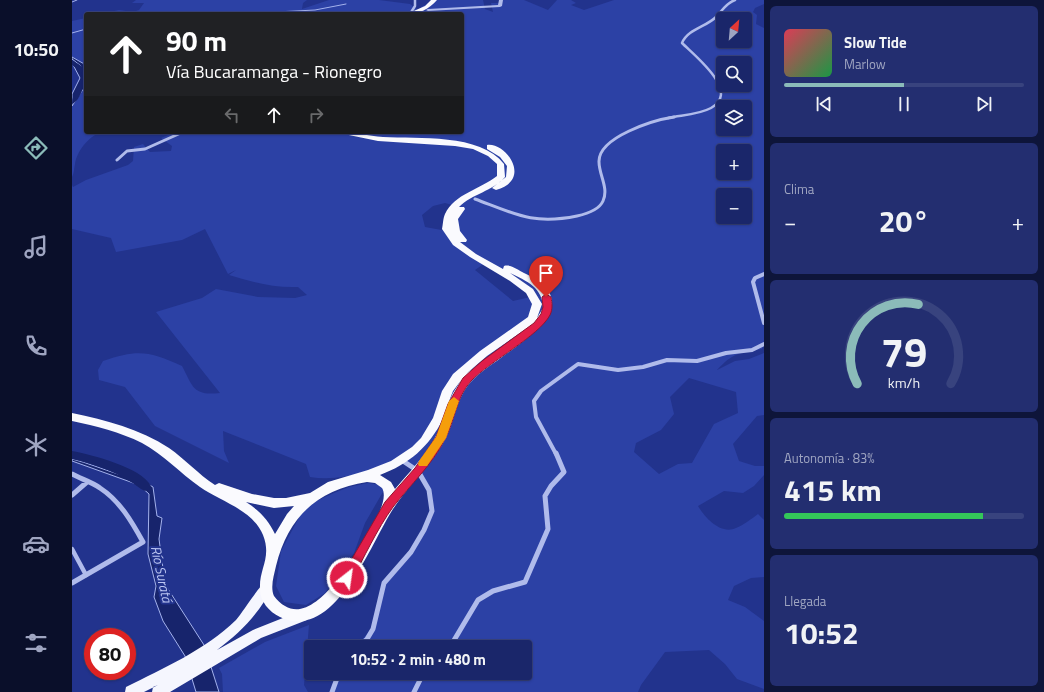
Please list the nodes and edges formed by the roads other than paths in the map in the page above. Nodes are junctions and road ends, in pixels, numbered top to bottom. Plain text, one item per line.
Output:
1 (415, 0) edge
2 (440, 0) edge
3 (501, 0) edge
4 (734, 0) edge
5 (434, 3) edge
6 (442, 8) junction
7 (411, 12) edge
8 (415, 12) edge
9 (423, 12) edge
10 (179, 134) edge
11 (355, 134) edge
12 (387, 134) edge
13 (117, 160) dead end
14 (475, 199) junction
15 (764, 274) edge
16 (763, 316) edge
17 (764, 323) edge
18 (764, 344) edge
19 (72, 417) edge
20 (403, 461) junction
21 (187, 470) junction
22 (418, 471) junction
23 (72, 474) edge
24 (359, 478) junction
25 (87, 482) junction
26 (317, 493) junction
27 (72, 495) edge
28 (389, 505) junction
29 (72, 549) edge
30 (273, 550) junction
31 (86, 574) junction
32 (72, 583) edge
33 (266, 587) junction
34 (308, 614) junction
35 (365, 640) edge
36 (454, 640) edge
37 (182, 672) junction
38 (336, 680) edge
39 (420, 680) edge
40 (131, 692) edge
41 (158, 692) edge
42 (332, 692) edge
43 (414, 692) edge

1 - 7 street
2 - 5 highway
3 - 6 street
4 - 14 street
5 - 6 street
5 - 8 highway
5 - 9 highway
6 - 9 street
10 - 13 street
11 - 20 highway
12 - 14 highway
14 - 22 highway
15 - 16 street
16 - 17 street
18 - 36 street
19 - 21 highway
20 - 22 street
20 - 24 highway
21 - 26 highway
21 - 30 highway
22 - 28 highway
22 - 35 street
23 - 25 street
24 - 26 highway
24 - 28 highway
25 - 27 street
25 - 31 street
26 - 30 highway
28 - 34 highway
29 - 31 street
30 - 33 highway
31 - 32 street
33 - 34 highway
33 - 37 main road
34 - 37 main road
37 - 40 main road
37 - 41 main road
38 - 42 street
39 - 43 street

